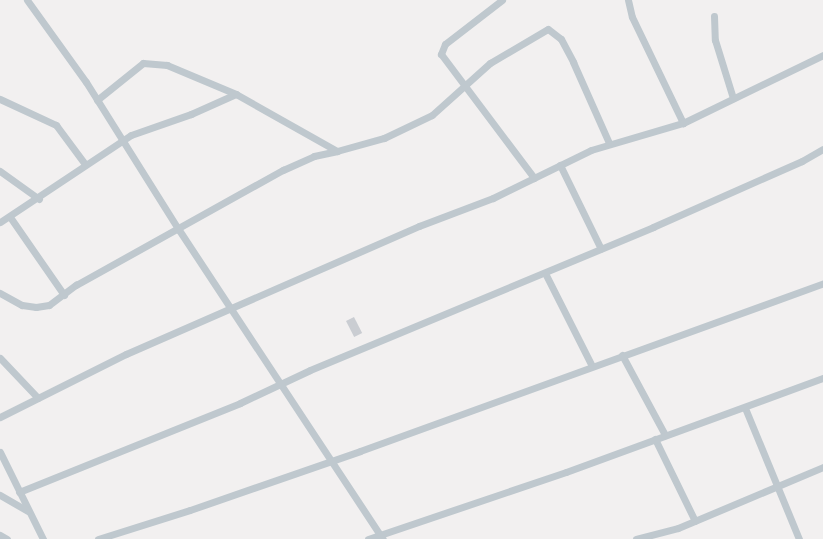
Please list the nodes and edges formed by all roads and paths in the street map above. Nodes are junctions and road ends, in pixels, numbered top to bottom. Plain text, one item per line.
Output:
1 (27, 0) edge
2 (502, 0) edge
3 (628, 0) edge
4 (714, 16) dead end
5 (823, 55) edge
6 (464, 86) junction
7 (236, 94) junction
8 (733, 98) junction
9 (0, 99) edge
10 (97, 100) junction
11 (683, 123) junction
12 (124, 140) junction
13 (609, 143) junction
14 (823, 149) edge
15 (337, 151) junction
16 (85, 164) junction
17 (560, 165) junction
18 (0, 171) edge
19 (534, 178) junction
20 (39, 199) junction
21 (10, 217) junction
22 (0, 222) edge
23 (179, 230) junction
24 (601, 249) junction
25 (545, 273) junction
26 (823, 283) edge
27 (0, 293) edge
28 (64, 295) junction
29 (232, 309) junction
30 (622, 356) junction
31 (0, 358) edge
32 (592, 366) junction
33 (823, 378) edge
34 (283, 384) junction
35 (38, 398) junction
36 (745, 408) junction
37 (0, 417) edge
38 (665, 435) junction
39 (655, 438) junction
40 (0, 452) edge
41 (331, 461) junction
42 (823, 467) edge
43 (777, 486) junction
44 (19, 492) junction
45 (0, 496) edge
46 (29, 511) junction
47 (695, 520) junction
48 (0, 535) edge
49 (381, 537) edge
50 (7, 539) edge
51 (42, 539) edge
52 (98, 539) edge
53 (368, 539) edge
54 (636, 539) edge
55 (799, 539) edge

1 - 10 street
2 - 6 street
3 - 11 street
4 - 8 street
5 - 8 street
6 - 13 street
6 - 15 street
6 - 19 street
7 - 10 street
7 - 12 street
7 - 15 street
8 - 11 street
9 - 16 street
10 - 12 street
11 - 13 street
12 - 16 street
12 - 23 street
13 - 17 street
14 - 24 street
15 - 23 street
16 - 20 street
17 - 19 street
17 - 24 street
18 - 20 street
19 - 29 street
20 - 21 street
21 - 22 street
21 - 28 street
23 - 28 street
23 - 29 street
24 - 25 street
25 - 32 street
25 - 34 street
26 - 30 street
27 - 28 street
29 - 34 street
29 - 35 street
30 - 32 street
30 - 38 street
31 - 35 street
32 - 41 street
33 - 36 street
34 - 41 street
34 - 44 street
35 - 37 street
36 - 38 street
36 - 43 street
38 - 39 street
39 - 47 street
39 - 49 street
40 - 44 street
41 - 49 street
41 - 52 street
42 - 43 street
43 - 47 street
43 - 55 street
44 - 46 street
45 - 46 street
46 - 51 street
47 - 54 street
48 - 50 street
49 - 53 street

